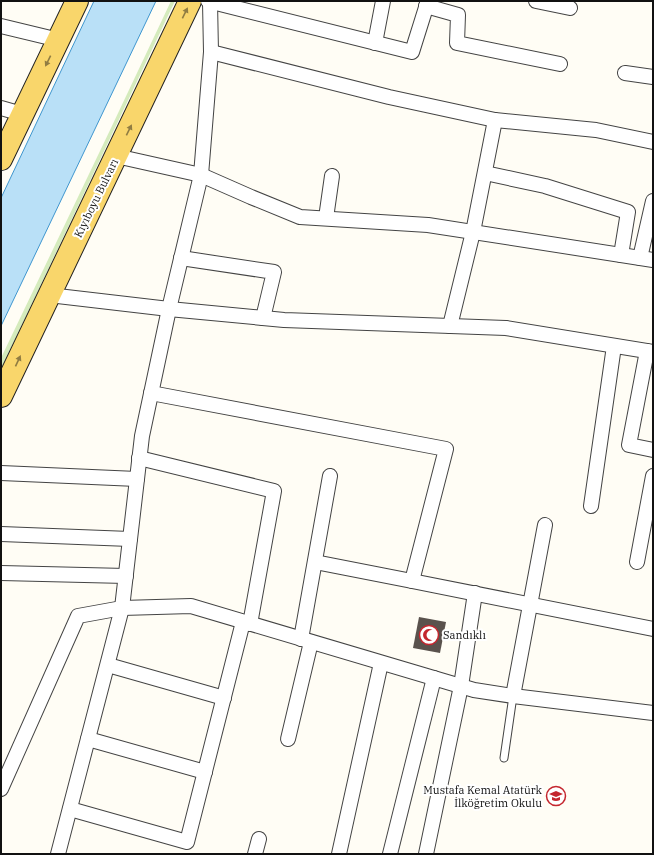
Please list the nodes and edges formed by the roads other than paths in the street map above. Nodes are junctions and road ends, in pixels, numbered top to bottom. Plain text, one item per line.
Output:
1 (77, 1) edge
2 (203, 1) edge
3 (383, 1) edge
4 (536, 1) edge
5 (427, 4) edge
6 (570, 8) dead end
7 (1, 26) edge
8 (58, 40) junction
9 (375, 43) junction
10 (211, 52) junction
11 (560, 64) dead end
12 (625, 73) dead end
13 (653, 77) edge
14 (1, 108) edge
15 (22, 114) junction
16 (495, 120) junction
17 (653, 142) edge
18 (116, 156) junction
19 (1, 159) edge
20 (484, 173) junction
21 (201, 175) junction
22 (332, 176) dead end
23 (653, 201) edge
24 (326, 218) junction
25 (473, 232) junction
26 (620, 255) junction
27 (181, 258) junction
28 (647, 259) edge
29 (49, 295) junction
30 (169, 309) junction
31 (263, 318) junction
32 (450, 326) junction
33 (614, 346) junction
34 (650, 351) edge
35 (151, 393) junction
36 (1, 396) edge
37 (653, 450) edge
38 (140, 458) junction
39 (1, 473) edge
40 (330, 476) dead end
41 (653, 476) edge
42 (137, 478) junction
43 (591, 506) dead end
44 (545, 525) dead end
45 (1, 534) edge
46 (130, 539) junction
47 (315, 562) junction
48 (637, 562) dead end
49 (1, 573) edge
50 (126, 576) junction
51 (412, 581) junction
52 (475, 593) junction
53 (531, 604) junction
54 (122, 608) junction
55 (246, 623) junction
56 (653, 629) edge
57 (306, 640) junction
58 (381, 663) junction
59 (108, 665) junction
60 (434, 678) junction
61 (461, 686) junction
62 (513, 696) junction
63 (224, 698) junction
64 (653, 713) edge
65 (88, 739) junction
66 (288, 739) dead end
67 (504, 758) dead end
68 (205, 772) junction
69 (1, 789) edge
70 (70, 809) junction
71 (259, 839) dead end
72 (58, 854) edge
73 (255, 854) edge
74 (339, 854) edge
75 (390, 854) edge
76 (426, 854) edge

1 - 8 main road
2 - 9 street
2 - 10 street
18 -> 2 main road, Kıyıboyu Bulvarı
3 - 9 street
4 - 6 street
5 - 9 street
5 - 11 street
7 - 8 street
8 -> 15 main road
10 - 16 street
10 - 21 street
12 - 13 street
14 - 15 street
15 - 19 main road
16 - 17 street
16 - 20 street
18 - 21 street
18 - 29 main road, Kıyıboyu Bulvarı
20 - 25 street
20 - 26 street
21 - 24 street
21 - 27 street
22 - 24 street
23 - 28 street
24 - 25 street
25 - 26 street
25 - 32 street
26 - 28 street
27 - 30 street
27 - 31 street
29 - 30 street
36 -> 29 main road, Kıyıboyu Bulvarı
30 - 31 street
30 - 35 street
31 - 32 street
32 - 33 street
33 - 34 street
33 - 43 street
34 - 37 street
35 - 38 street
35 - 51 street
38 - 42 street
38 - 55 street
39 - 42 street
40 - 47 street
41 - 48 street
42 - 46 street
44 - 53 street
45 - 46 street
46 - 50 street
47 - 51 street
47 - 57 street
49 - 50 street
50 - 54 street
51 - 52 street
52 - 53 street
52 - 61 street
53 - 56 street
53 - 62 street
54 - 55 street
54 - 59 street
54 - 69 street
55 - 57 street
55 - 63 street
57 - 58 street
57 - 66 street
58 - 60 street
58 - 74 street
59 - 63 street
59 - 65 street
60 - 61 street
60 - 75 street
61 - 62 street
61 - 76 street
62 - 64 street
62 - 67 lane
63 - 68 street
65 - 68 street
65 - 70 street
68 - 70 street
70 - 72 street
71 - 73 street

